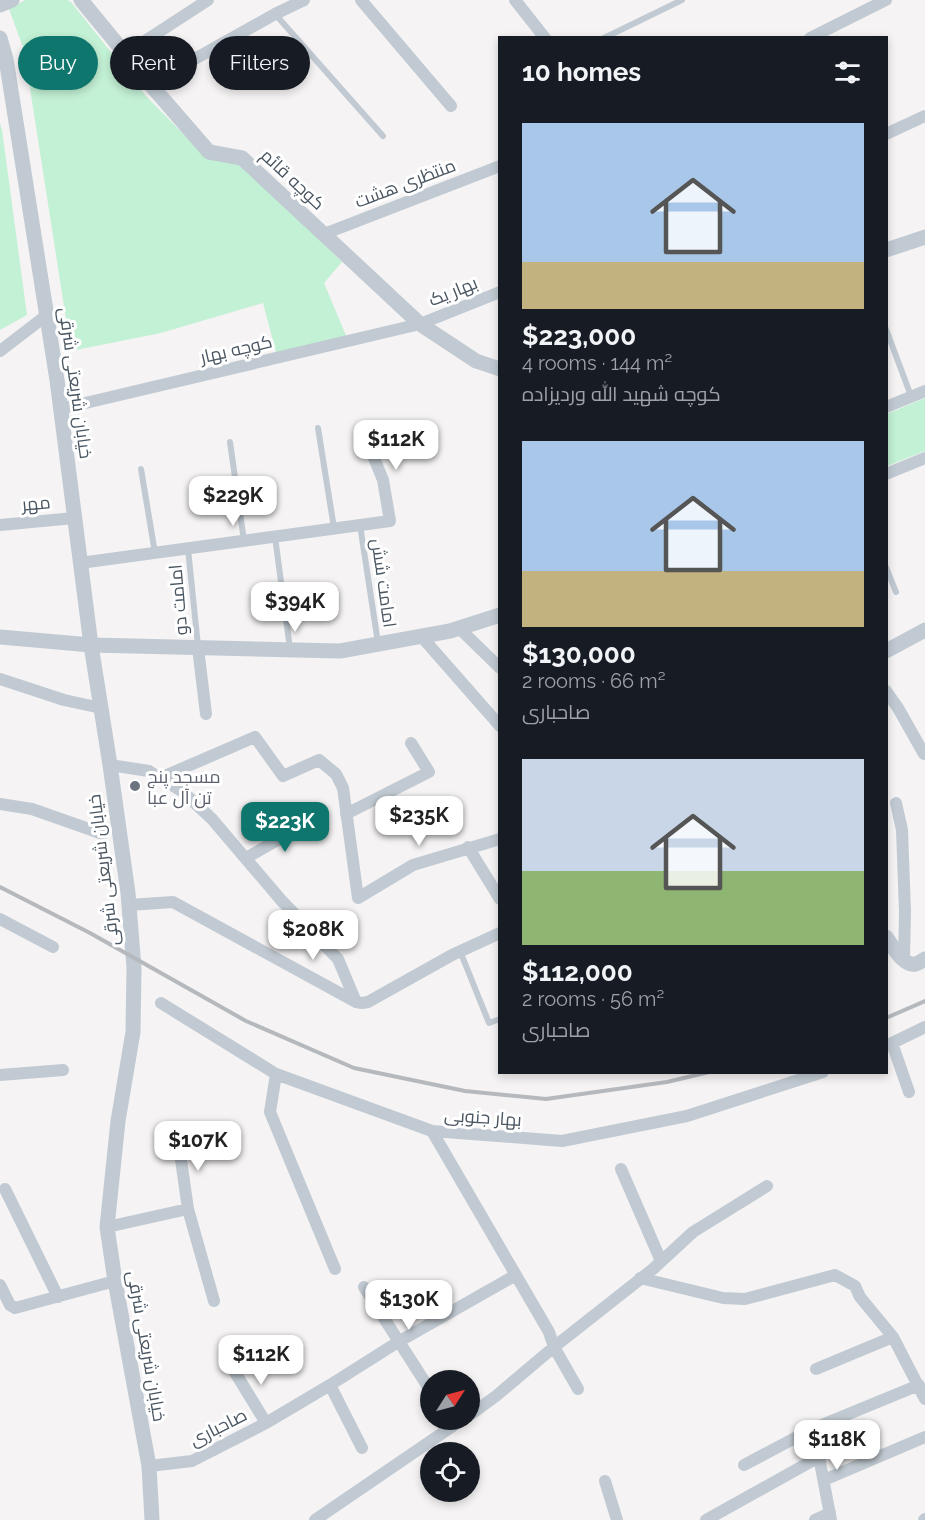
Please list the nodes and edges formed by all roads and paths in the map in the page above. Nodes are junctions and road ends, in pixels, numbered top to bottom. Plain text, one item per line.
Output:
1 (12, 0) edge
2 (81, 0) edge
3 (208, 0) edge
4 (304, 0) edge
5 (361, 0) edge
6 (515, 0) edge
7 (682, 0) edge
8 (886, 0) edge
9 (0, 5) edge
10 (275, 14) junction
11 (110, 36) edge
12 (153, 36) edge
13 (542, 36) edge
14 (608, 36) edge
15 (814, 36) edge
16 (0, 38) edge
17 (197, 58) edge
18 (155, 90) edge
19 (451, 106) dead end
20 (925, 116) edge
21 (888, 133) edge
22 (383, 136) dead end
23 (498, 167) edge
24 (324, 234) junction
25 (925, 237) edge
26 (888, 249) edge
27 (498, 293) edge
28 (46, 315) junction
29 (420, 324) junction
30 (888, 334) edge
31 (0, 351) edge
32 (498, 368) edge
33 (925, 391) edge
34 (911, 397) junction
35 (888, 406) edge
36 (60, 409) junction
37 (318, 428) dead end
38 (363, 431) dead end
39 (230, 442) dead end
40 (925, 458) edge
41 (141, 469) dead end
42 (888, 473) edge
43 (74, 518) junction
44 (0, 525) edge
45 (360, 525) junction
46 (334, 528) junction
47 (275, 537) junction
48 (244, 541) junction
49 (189, 549) junction
50 (155, 553) junction
51 (80, 564) junction
52 (888, 572) edge
53 (896, 592) dead end
54 (498, 616) edge
55 (459, 628) junction
56 (924, 632) edge
57 (420, 636) junction
58 (0, 637) edge
59 (378, 644) junction
60 (91, 645) junction
61 (198, 648) junction
62 (290, 650) junction
63 (888, 650) edge
64 (498, 666) edge
65 (0, 679) edge
66 (888, 694) edge
67 (101, 708) junction
68 (206, 714) dead end
69 (498, 724) edge
70 (411, 743) dead end
71 (924, 754) edge
72 (110, 765) junction
73 (160, 778) junction
74 (896, 803) dead end
75 (0, 804) edge
76 (346, 814) junction
77 (309, 822) dead end
78 (103, 834) dead end
79 (498, 840) edge
80 (468, 847) junction
81 (246, 858) junction
82 (498, 896) edge
83 (129, 905) junction
84 (0, 920) edge
85 (498, 934) edge
86 (888, 940) edge
87 (53, 947) dead end
88 (460, 951) junction
89 (925, 959) edge
90 (904, 960) junction
91 (356, 1002) junction
92 (161, 1003) dead end
93 (498, 1020) edge
94 (925, 1027) edge
95 (890, 1044) edge
96 (63, 1070) dead end
97 (276, 1074) junction
98 (817, 1074) edge
99 (0, 1076) edge
100 (909, 1092) dead end
101 (432, 1131) junction
102 (178, 1139) dead end
103 (621, 1169) dead end
104 (768, 1185) dead end
105 (5, 1189) dead end
106 (188, 1209) junction
107 (107, 1227) junction
108 (661, 1261) junction
109 (335, 1269) dead end
110 (516, 1275) junction
111 (640, 1278) junction
112 (115, 1281) junction
113 (0, 1285) edge
114 (364, 1287) dead end
115 (58, 1297) junction
116 (214, 1301) dead end
117 (893, 1337) junction
118 (398, 1342) junction
119 (554, 1347) junction
120 (230, 1364) dead end
121 (816, 1369) dead end
122 (420, 1375) edge
123 (330, 1385) junction
124 (918, 1385) junction
125 (578, 1389) dead end
126 (925, 1399) edge
127 (480, 1407) edge
128 (266, 1423) junction
129 (812, 1429) junction
130 (443, 1430) edge
131 (925, 1437) edge
132 (363, 1448) dead end
133 (819, 1457) junction
134 (744, 1465) dead end
135 (148, 1466) junction
136 (824, 1480) junction
137 (605, 1481) dead end
138 (830, 1516) edge
139 (152, 1520) edge
140 (315, 1520) edge
141 (617, 1520) edge
142 (706, 1520) edge
143 (815, 1520) edge

1 - 9 street
2 - 11 street, کوچه قائم
3 - 12 street
4 - 10 street
5 - 19 street
6 - 13 street
7 - 14 lane
8 - 15 street
10 - 17 street
10 - 22 lane
16 - 28 street, خیابان شریعتی شرقی
18 - 24 street, کوچه قائم
20 - 21 street
23 - 24 street, منتظری هشت
24 - 29 street, کوچه قائم
25 - 26 street
27 - 29 street, بهار یک
28 - 31 street
28 - 36 street, خیابان شریعتی شرقی
29 - 32 street, کوچه قائم
29 - 36 street, کوچه بهار
30 - 34 lane
33 - 34 street
34 - 35 street
36 - 43 street, خیابان شریعتی شرقی
37 - 46 lane
38 - 45 street
39 - 48 lane
40 - 42 street
41 - 50 lane
43 - 44 street, مهر
43 - 51 street, خیابان شریعتی شرقی
45 - 46 street
45 - 59 lane, امامت شش
46 - 47 street
47 - 48 street
47 - 62 lane
48 - 49 street
49 - 50 street
49 - 61 lane, امامت دو
50 - 51 street
51 - 60 street, خیابان شریعتی شرقی
52 - 53 lane
54 - 55 street
55 - 57 street
55 - 64 street
56 - 63 street
57 - 59 street
57 - 69 street
58 - 60 street
59 - 62 street
60 - 61 street
60 - 67 street, خیابان شریعتی شرقی
61 - 62 street
61 - 68 street
65 - 67 street
66 - 71 street
67 - 72 street, خیابان شریعتی شرقی
70 - 76 street
72 - 73 street
72 - 83 street, خیابان شریعتی شرقی
73 - 76 street
73 - 81 street
74 - 90 street
75 - 78 street
76 - 80 street
77 - 81 street
79 - 80 street
80 - 82 street
81 - 91 street
83 - 91 street
83 - 107 street, خیابان شریعتی شرقی
84 - 87 street
85 - 88 street
86 - 90 street
88 - 91 street
88 - 93 lane
89 - 90 street
92 - 97 street, بهار جنوبی
94 - 95 street
95 - 100 street
96 - 99 street
97 - 101 street, بهار جنوبی
97 - 109 street
98 - 101 street, بهار جنوبی
101 - 110 street
102 - 106 street
103 - 108 street
104 - 108 street
105 - 115 street
106 - 107 street
106 - 116 street
107 - 112 street, خیابان شریعتی شرقی
108 - 111 street
110 - 118 street, صاحباری
110 - 119 street
111 - 117 street
111 - 119 street
112 - 115 street
112 - 135 street, خیابان شریعتی شرقی
113 - 115 street
114 - 118 street
117 - 121 street
117 - 124 street
118 - 122 street
118 - 123 street, صاحباری
119 - 125 street
119 - 127 street
120 - 128 street
123 - 128 street, صاحباری
123 - 132 street
124 - 126 street
124 - 129 street
128 - 135 street, صاحباری
129 - 133 street
129 - 134 street
130 - 140 street
131 - 136 street
133 - 136 street
133 - 142 street
135 - 139 street, خیابان شریعتی شرقی
136 - 138 street
137 - 141 street
138 - 143 street

